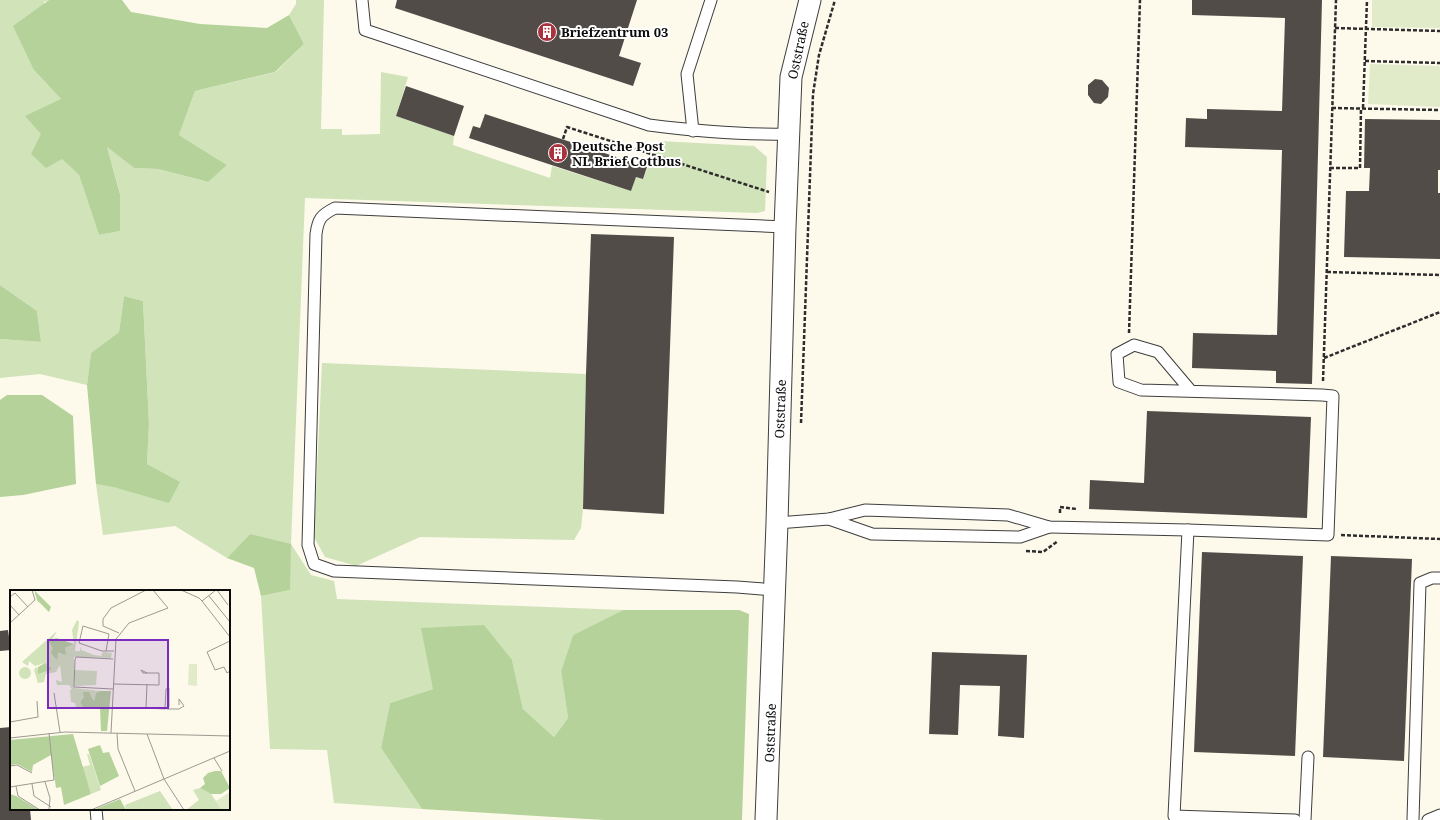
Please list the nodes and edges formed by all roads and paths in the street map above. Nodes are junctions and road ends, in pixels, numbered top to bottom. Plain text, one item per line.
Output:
1 (362, 0) edge
2 (711, 0) edge
3 (810, 0) edge
4 (835, 0) edge
5 (1140, 0) edge
6 (1336, 0) edge
7 (1367, 0) edge
8 (1335, 28) junction
9 (1367, 28) junction
10 (1440, 31) edge
11 (1365, 61) junction
12 (1440, 63) edge
13 (1332, 108) junction
14 (1362, 108) junction
15 (1440, 110) edge
16 (693, 131) junction
17 (789, 134) junction
18 (563, 140) dead end
19 (1330, 168) junction
20 (769, 193) dead end
21 (785, 227) junction
22 (1327, 272) junction
23 (1440, 275) edge
24 (1440, 312) edge
25 (1128, 348) junction
26 (1324, 358) junction
27 (1191, 391) junction
28 (1322, 396) junction
29 (801, 427) dead end
30 (828, 519) junction
31 (777, 523) junction
32 (1049, 527) junction
33 (1188, 530) junction
34 (1328, 535) junction
35 (1440, 538) edge
36 (1440, 578) edge
37 (775, 590) junction
38 (1308, 757) dead end
39 (96, 810) edge
40 (1440, 815) edge
41 (97, 820) edge
42 (766, 820) edge
43 (1295, 820) edge
44 (1305, 820) edge
45 (1413, 820) edge
46 (1428, 820) edge

1 - 16 lane
2 - 16 lane
3 - 17 street, Oststraße
4 - 29 path
5 - 25 path
6 - 8 path
7 - 9 path
8 - 9 path
8 - 13 path
9 - 10 path
9 - 11 path
11 - 12 path
11 - 14 path
13 - 14 path
13 - 19 path
14 - 15 path
14 - 19 path
16 - 17 lane
17 - 21 street, Oststraße
18 - 20 path
19 - 22 path
21 - 31 street, Oststraße
21 - 37 lane
22 - 23 path
22 - 26 path
24 - 26 path
25 - 27 lane
25 - 27 lane
26 - 28 path
27 - 28 lane
28 - 34 lane
30 - 31 lane
30 - 32 lane
30 - 32 lane
31 - 37 street, Oststraße
32 - 33 lane
33 - 34 lane
33 - 43 lane
34 - 35 path
36 - 45 lane
37 - 42 street, Oststraße
38 - 44 lane
39 - 41 lane
40 - 46 lane

